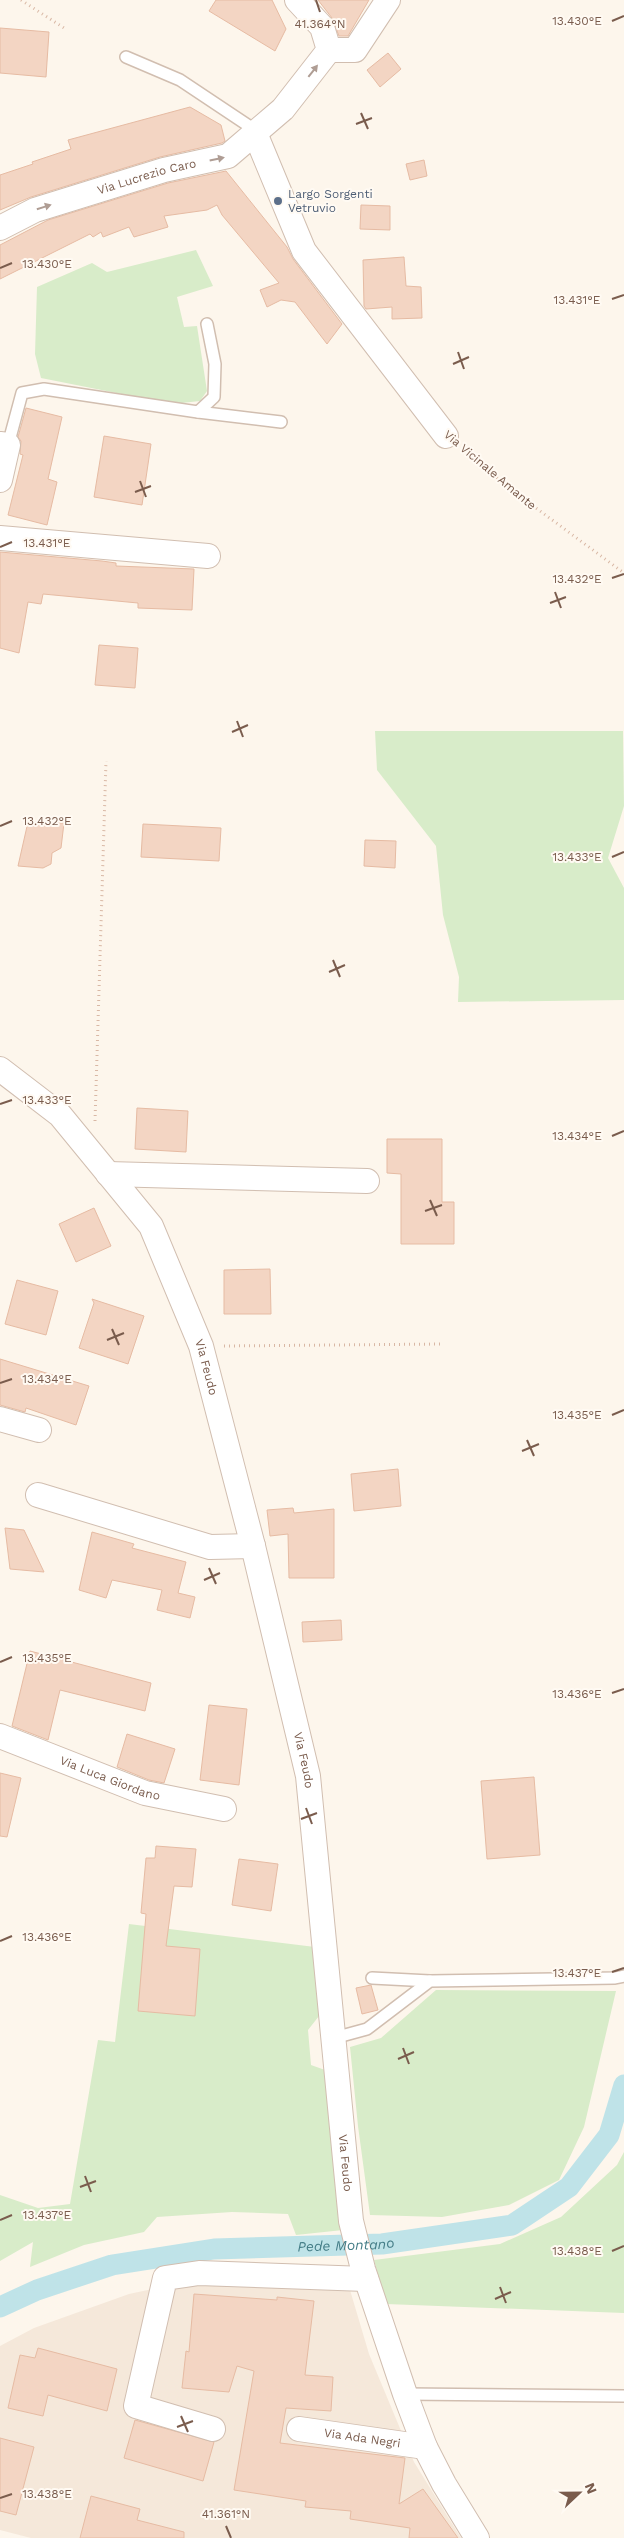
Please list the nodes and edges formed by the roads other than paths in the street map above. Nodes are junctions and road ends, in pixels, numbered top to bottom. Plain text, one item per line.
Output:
1 (297, 0) edge
2 (388, 0) edge
3 (329, 50) junction
4 (126, 57) dead end
5 (255, 133) junction
6 (0, 228) edge
7 (207, 324) dead end
8 (198, 412) junction
9 (281, 422) dead end
10 (446, 436) road end
11 (4, 444) edge
12 (0, 480) edge
13 (0, 538) edge
14 (208, 556) dead end
15 (0, 1069) edge
16 (108, 1174) junction
17 (367, 1181) dead end
18 (0, 1419) edge
19 (39, 1430) dead end
20 (38, 1495) dead end
21 (253, 1546) junction
22 (0, 1736) edge
23 (224, 1809) dead end
24 (624, 1976) edge
25 (372, 1978) dead end
26 (430, 1981) junction
27 (334, 2038) junction
28 (364, 2274) junction
29 (405, 2394) junction
30 (624, 2396) edge
31 (213, 2429) dead end
32 (299, 2429) dead end
33 (425, 2447) junction
34 (477, 2538) edge

1 - 3 street
2 - 3 street
5 -> 3 street, Via Lucrezio Caro
4 - 5 lane
6 -> 5 street, Via Lucrezio Caro
5 - 10 street, Via Vicinale Amante
7 - 8 lane
8 - 9 lane
8 - 11 lane
11 - 12 street
13 - 14 street
15 - 16 street, Via Feudo
16 - 17 street
16 - 21 street, Via Feudo
18 - 19 street
20 - 21 street
21 - 27 street, Via Feudo
22 - 23 street, Via Luca Giordano
24 - 26 lane
25 - 26 lane
26 - 27 lane
27 - 28 street, Via Feudo
28 - 29 street, Via Feudo
28 - 31 street
29 - 30 lane
29 - 33 street, Via Feudo
32 - 33 street, Via Ada Negri
33 - 34 street, Via Feudo

